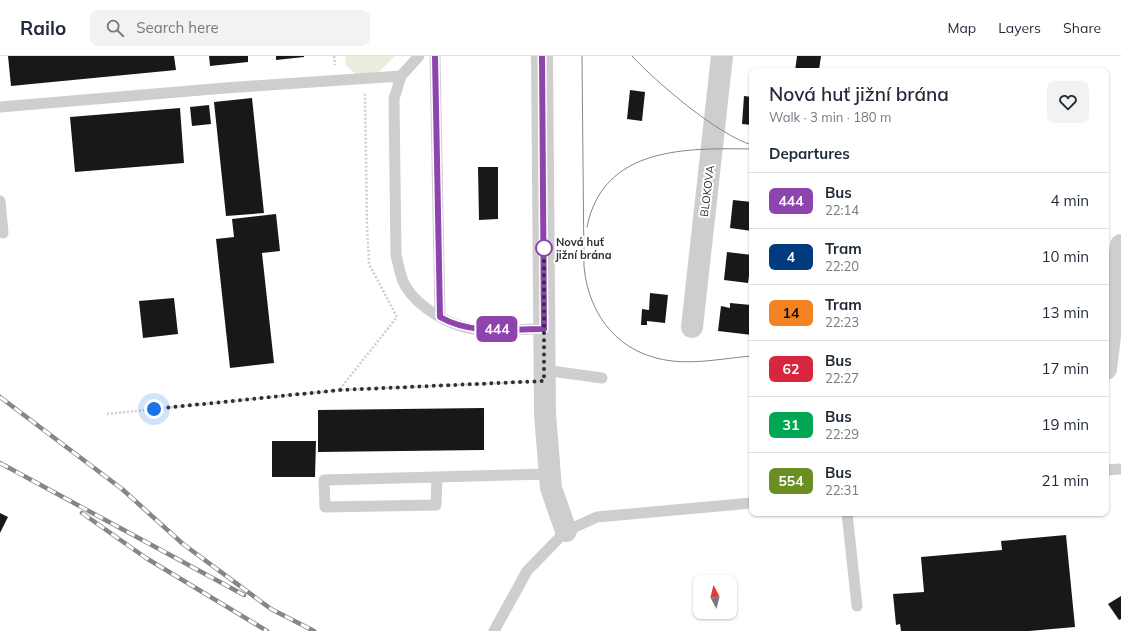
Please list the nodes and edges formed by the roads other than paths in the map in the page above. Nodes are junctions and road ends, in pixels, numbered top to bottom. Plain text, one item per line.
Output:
1 (420, 56) edge
2 (435, 56) edge
3 (542, 56) edge
4 (722, 56) edge
5 (401, 76) junction
6 (0, 107) edge
7 (0, 201) edge
8 (3, 233) dead end
9 (1121, 245) edge
10 (440, 317) junction
11 (692, 327) dead end
12 (544, 329) junction
13 (1109, 344) edge
14 (544, 376) junction
15 (602, 378) dead end
16 (1121, 469) edge
17 (1109, 470) edge
18 (550, 474) junction
19 (437, 477) junction
20 (749, 503) edge
21 (847, 516) edge
22 (566, 531) junction
23 (857, 606) dead end
24 (494, 631) edge

1 - 5 lane
2 - 10 lane
3 - 12 street
4 - 11 street, BLOKOVA
5 - 6 lane
5 - 10 lane
7 - 8 lane
9 - 13 street
10 - 12 lane
12 - 14 street
14 - 15 lane
14 - 18 street
16 - 17 lane
18 - 19 lane
18 - 22 street
19 - 19 lane
20 - 22 lane
21 - 23 lane
22 - 24 lane

